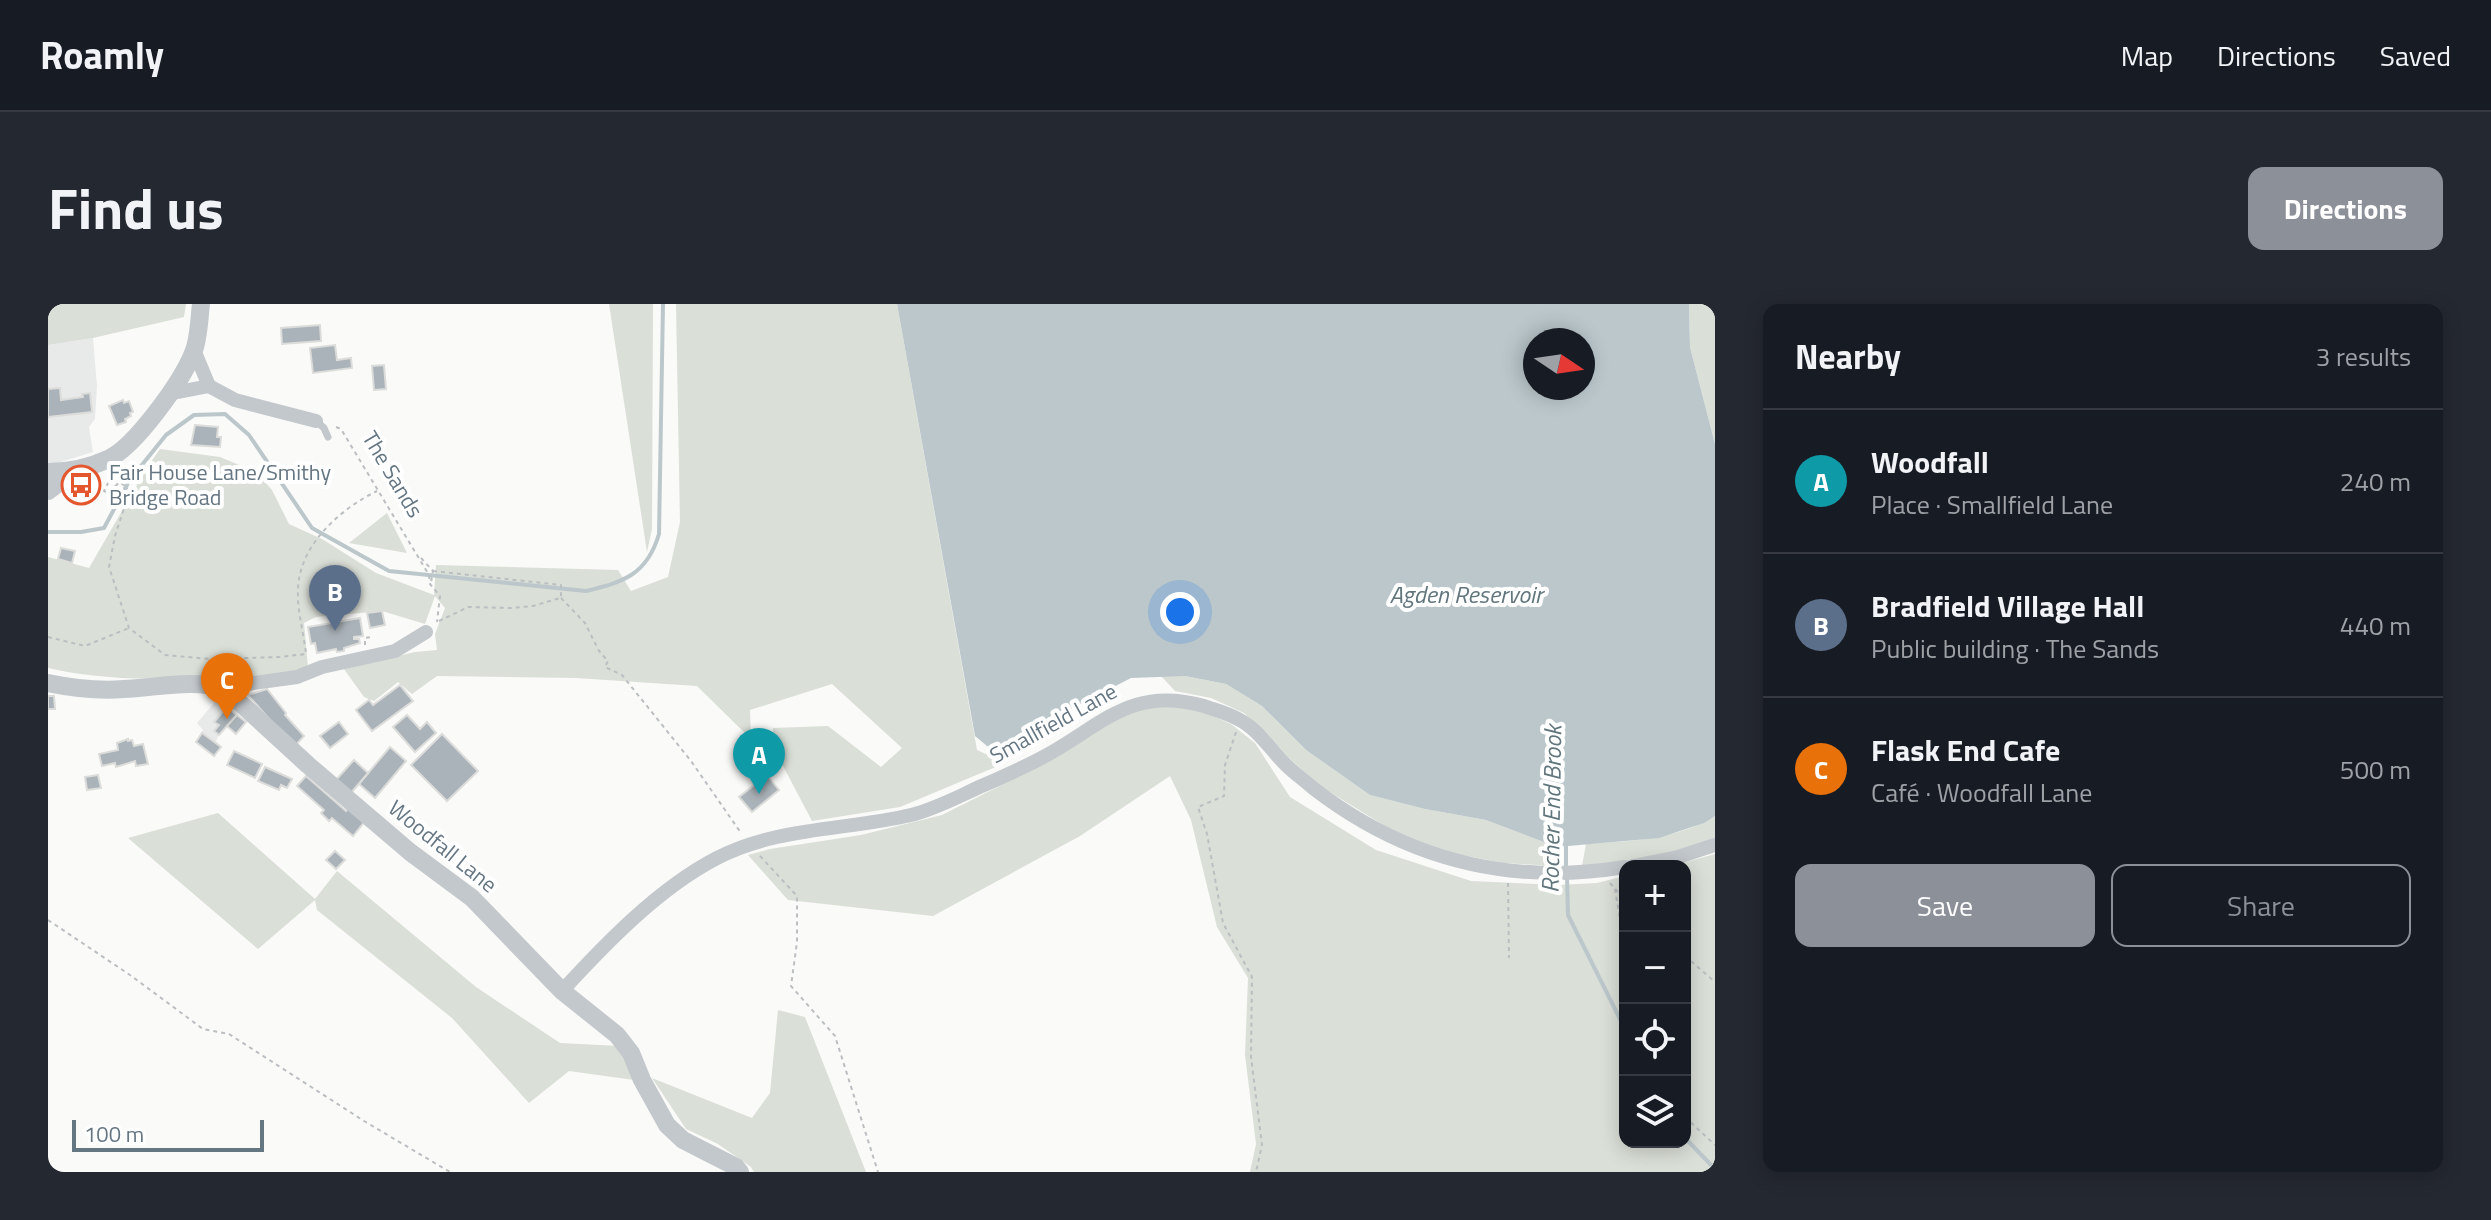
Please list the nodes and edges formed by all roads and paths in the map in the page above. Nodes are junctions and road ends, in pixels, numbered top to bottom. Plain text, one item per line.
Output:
1 (201, 304) edge
2 (194, 350) junction
3 (209, 386) junction
4 (168, 394) junction
5 (316, 421) junction
6 (328, 437) dead end
7 (110, 459) junction
8 (48, 472) edge
9 (73, 472) junction
10 (48, 491) edge
11 (377, 491) junction
12 (419, 558) junction
13 (433, 571) junction
14 (430, 584) junction
15 (561, 598) junction
16 (431, 627) junction
17 (129, 628) junction
18 (48, 637) edge
19 (48, 683) edge
20 (225, 689) junction
21 (1240, 719) junction
22 (750, 844) junction
23 (1715, 845) edge
24 (760, 857) dead end
25 (1663, 860) edge
26 (1619, 868) edge
27 (1508, 872) junction
28 (1619, 893) edge
29 (1619, 913) edge
30 (48, 920) edge
31 (1509, 958) dead end
32 (1691, 961) edge
33 (1715, 982) edge
34 (562, 991) junction
35 (1691, 1123) edge
36 (1715, 1145) edge
37 (450, 1172) edge
38 (740, 1172) edge
39 (878, 1172) edge
40 (1256, 1172) edge

1 - 2 street
2 - 3 street
2 - 4 street
3 - 4 street
3 - 5 street
4 - 7 street
5 - 6 lane
5 - 11 path, The Sands
7 - 9 street
7 - 17 path
8 - 9 street
9 - 10 street
11 - 12 path, The Sands
11 - 17 path
12 - 13 path
12 - 14 path, The Sands
13 - 14 path
13 - 15 path
14 - 16 path, The Sands
15 - 16 path
15 - 22 path
16 - 20 street
17 - 18 path
19 - 20 street
20 - 34 street, Woodfall Lane
21 - 22 street, Smallfield Lane
21 - 27 street, Smallfield Lane
21 - 40 path
22 - 34 street, Smallfield Lane
23 - 25 street
24 - 39 path
26 - 27 street, Smallfield Lane
27 - 31 path
28 - 29 path
30 - 37 path
32 - 33 path
34 - 38 street, Woodfall Lane
35 - 36 path

